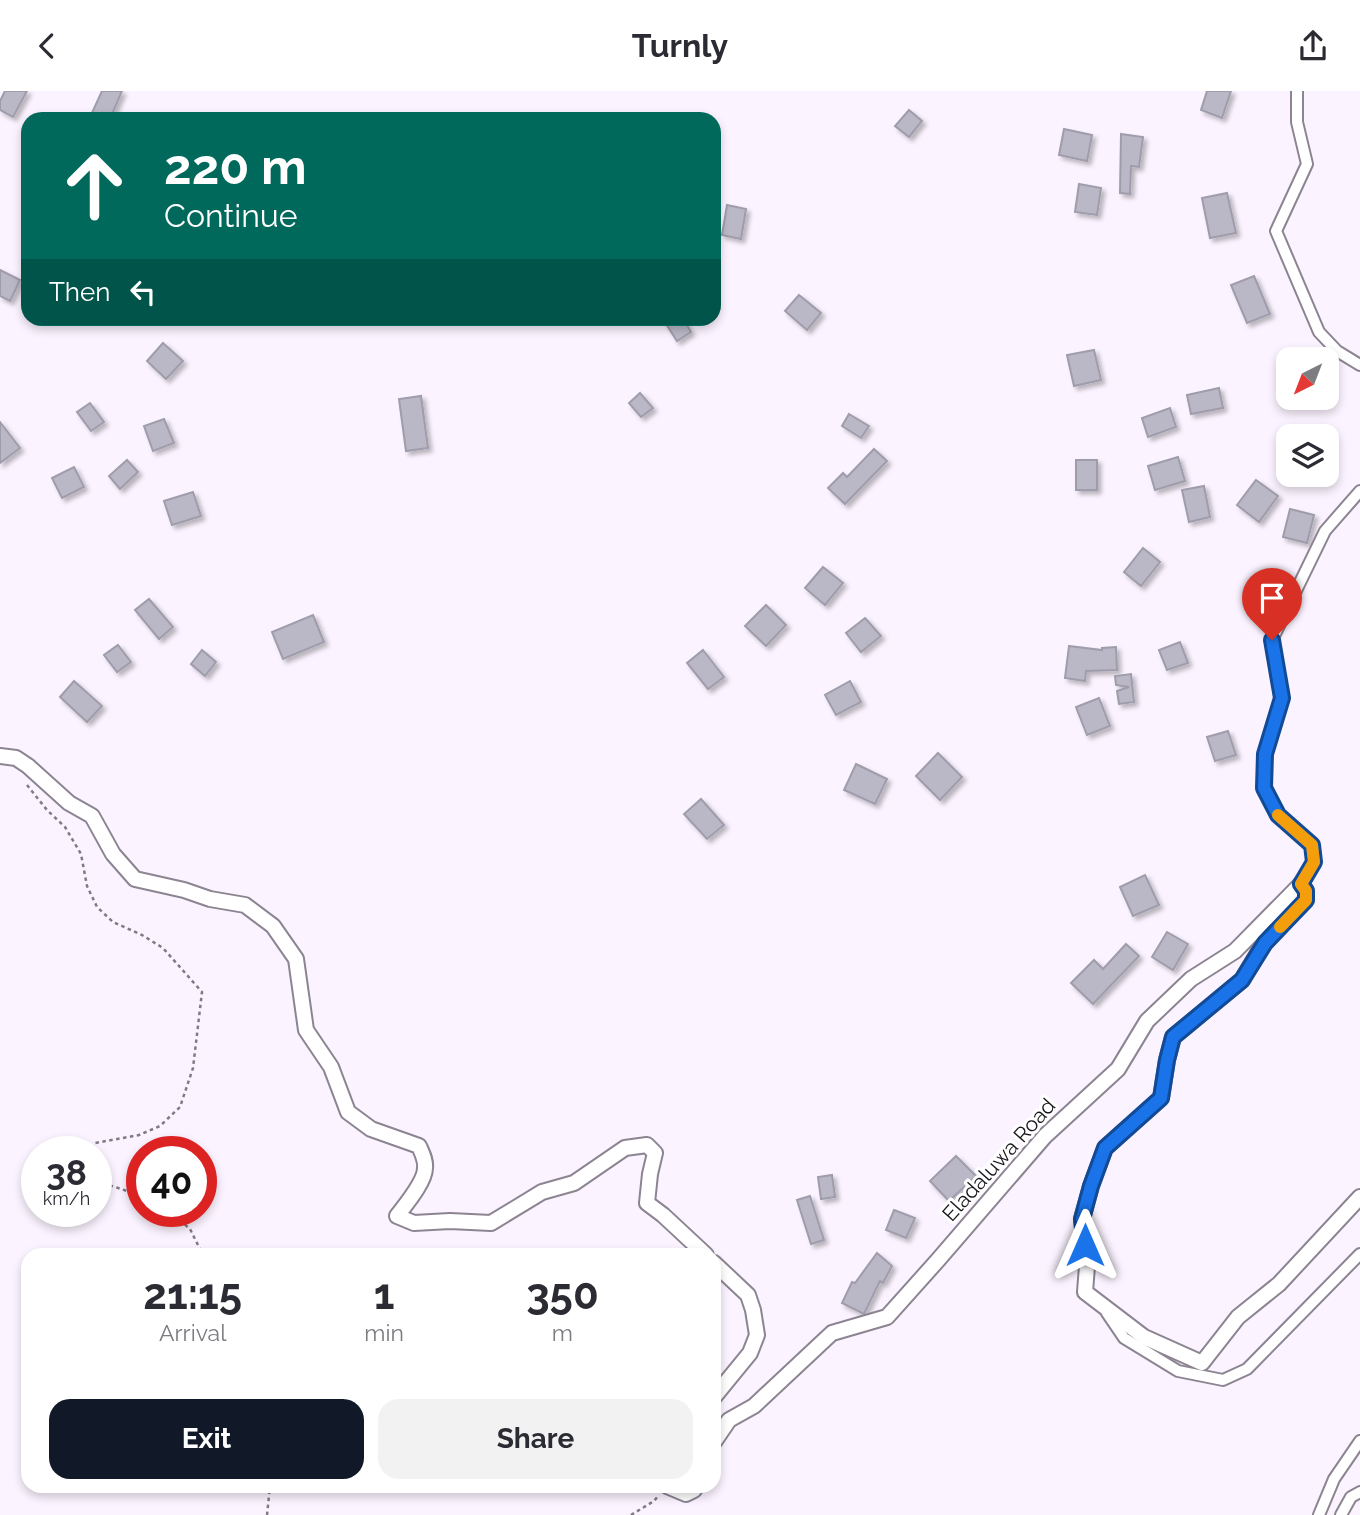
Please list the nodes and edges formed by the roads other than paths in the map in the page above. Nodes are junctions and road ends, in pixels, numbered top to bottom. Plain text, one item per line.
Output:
1 (1297, 91) edge
2 (1360, 365) edge
3 (1360, 491) edge
4 (0, 756) edge
5 (1301, 884) junction
6 (1360, 1197) edge
7 (698, 1248) edge
8 (1360, 1254) edge
9 (721, 1270) edge
10 (1085, 1292) junction
11 (721, 1389) edge
12 (721, 1431) edge
13 (1360, 1441) edge
14 (1360, 1492) edge
15 (1319, 1515) edge
16 (1341, 1515) edge

1 - 2 street
3 - 5 street
4 - 7 street
5 - 10 street
5 - 12 street, Eladaluwa Road
6 - 10 street
8 - 10 street
9 - 11 street
13 - 15 street
14 - 16 street

